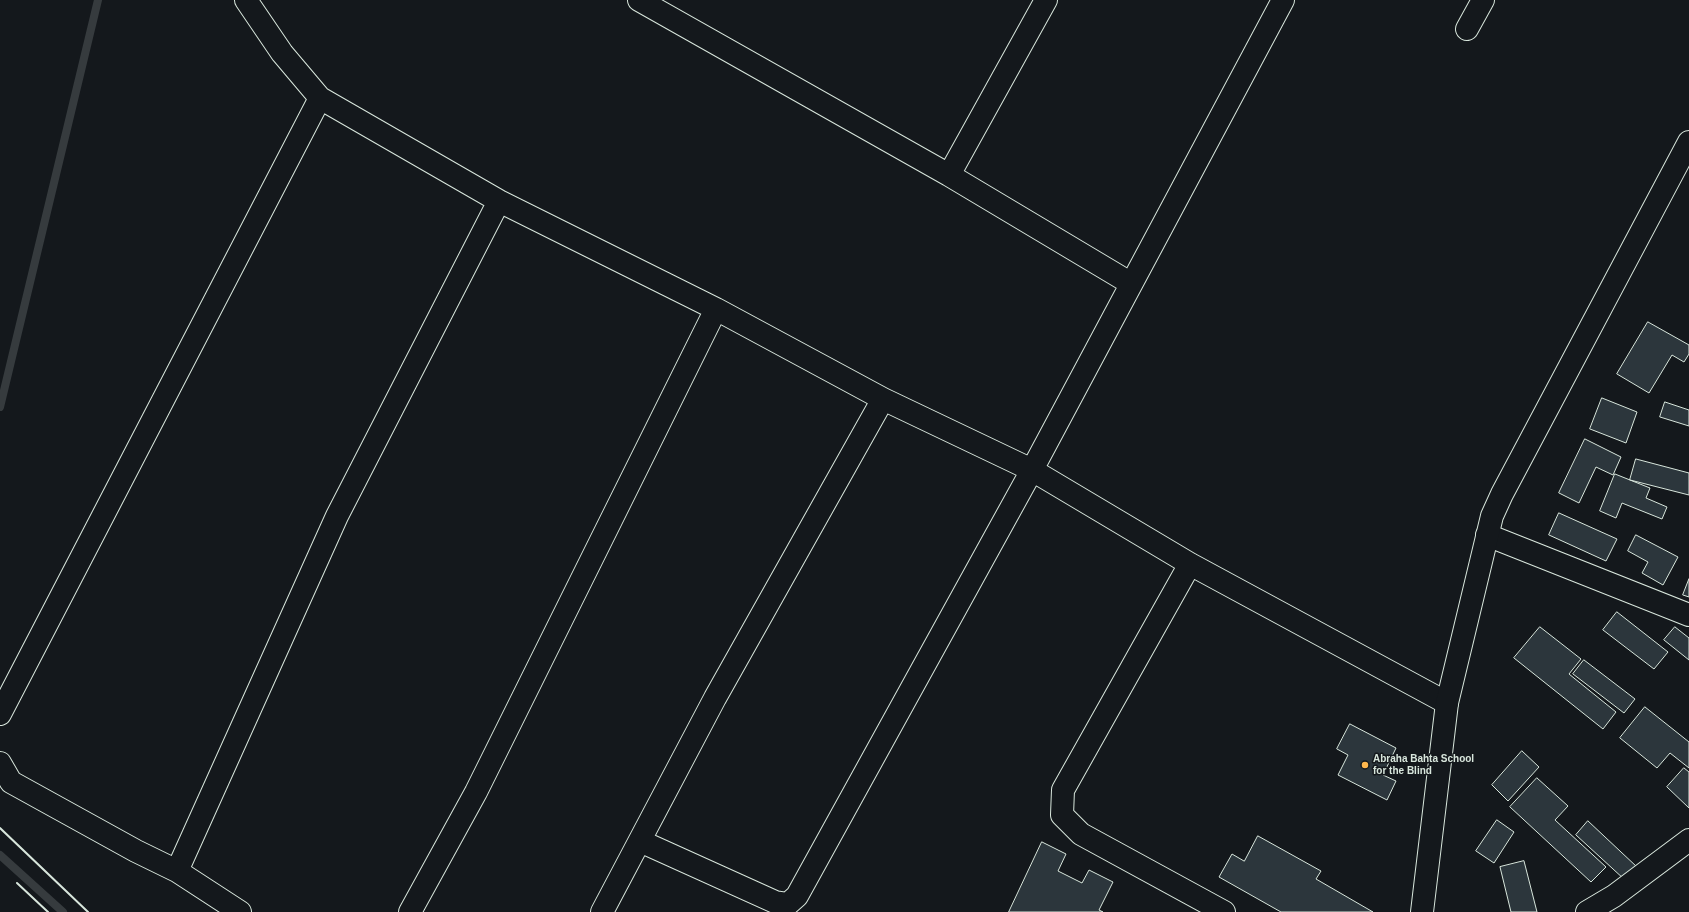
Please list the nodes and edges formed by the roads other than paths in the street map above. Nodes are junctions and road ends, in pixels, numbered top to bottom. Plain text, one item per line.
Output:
1 (246, 0) edge
2 (639, 0) edge
3 (1046, 0) edge
4 (1283, 0) edge
5 (1482, 0) edge
6 (1467, 29) dead end
7 (320, 98) junction
8 (1689, 142) edge
9 (949, 175) junction
10 (499, 201) junction
11 (1130, 283) junction
12 (716, 310) junction
13 (883, 400) junction
14 (1032, 470) junction
15 (1487, 535) junction
16 (1190, 564) junction
17 (1689, 615) edge
18 (1447, 703) junction
19 (0, 714) edge
20 (0, 763) edge
21 (1689, 840) edge
22 (640, 841) junction
23 (177, 871) junction
24 (240, 912) edge
25 (410, 912) edge
26 (602, 912) edge
27 (1224, 912) edge
28 (1422, 912) edge
29 (1588, 912) edge

1 - 7 street
2 - 9 street
3 - 9 street
4 - 11 street
5 - 6 street
7 - 10 street
7 - 19 street
8 - 15 street
9 - 11 street
10 - 12 street
10 - 23 street
11 - 14 street
12 - 13 street
12 - 25 street
13 - 14 street
13 - 22 street
14 - 16 street
14 - 22 street
15 - 17 street
15 - 18 street
16 - 18 street
16 - 27 street
18 - 28 street
20 - 23 street
21 - 29 street
22 - 26 street
23 - 24 street

